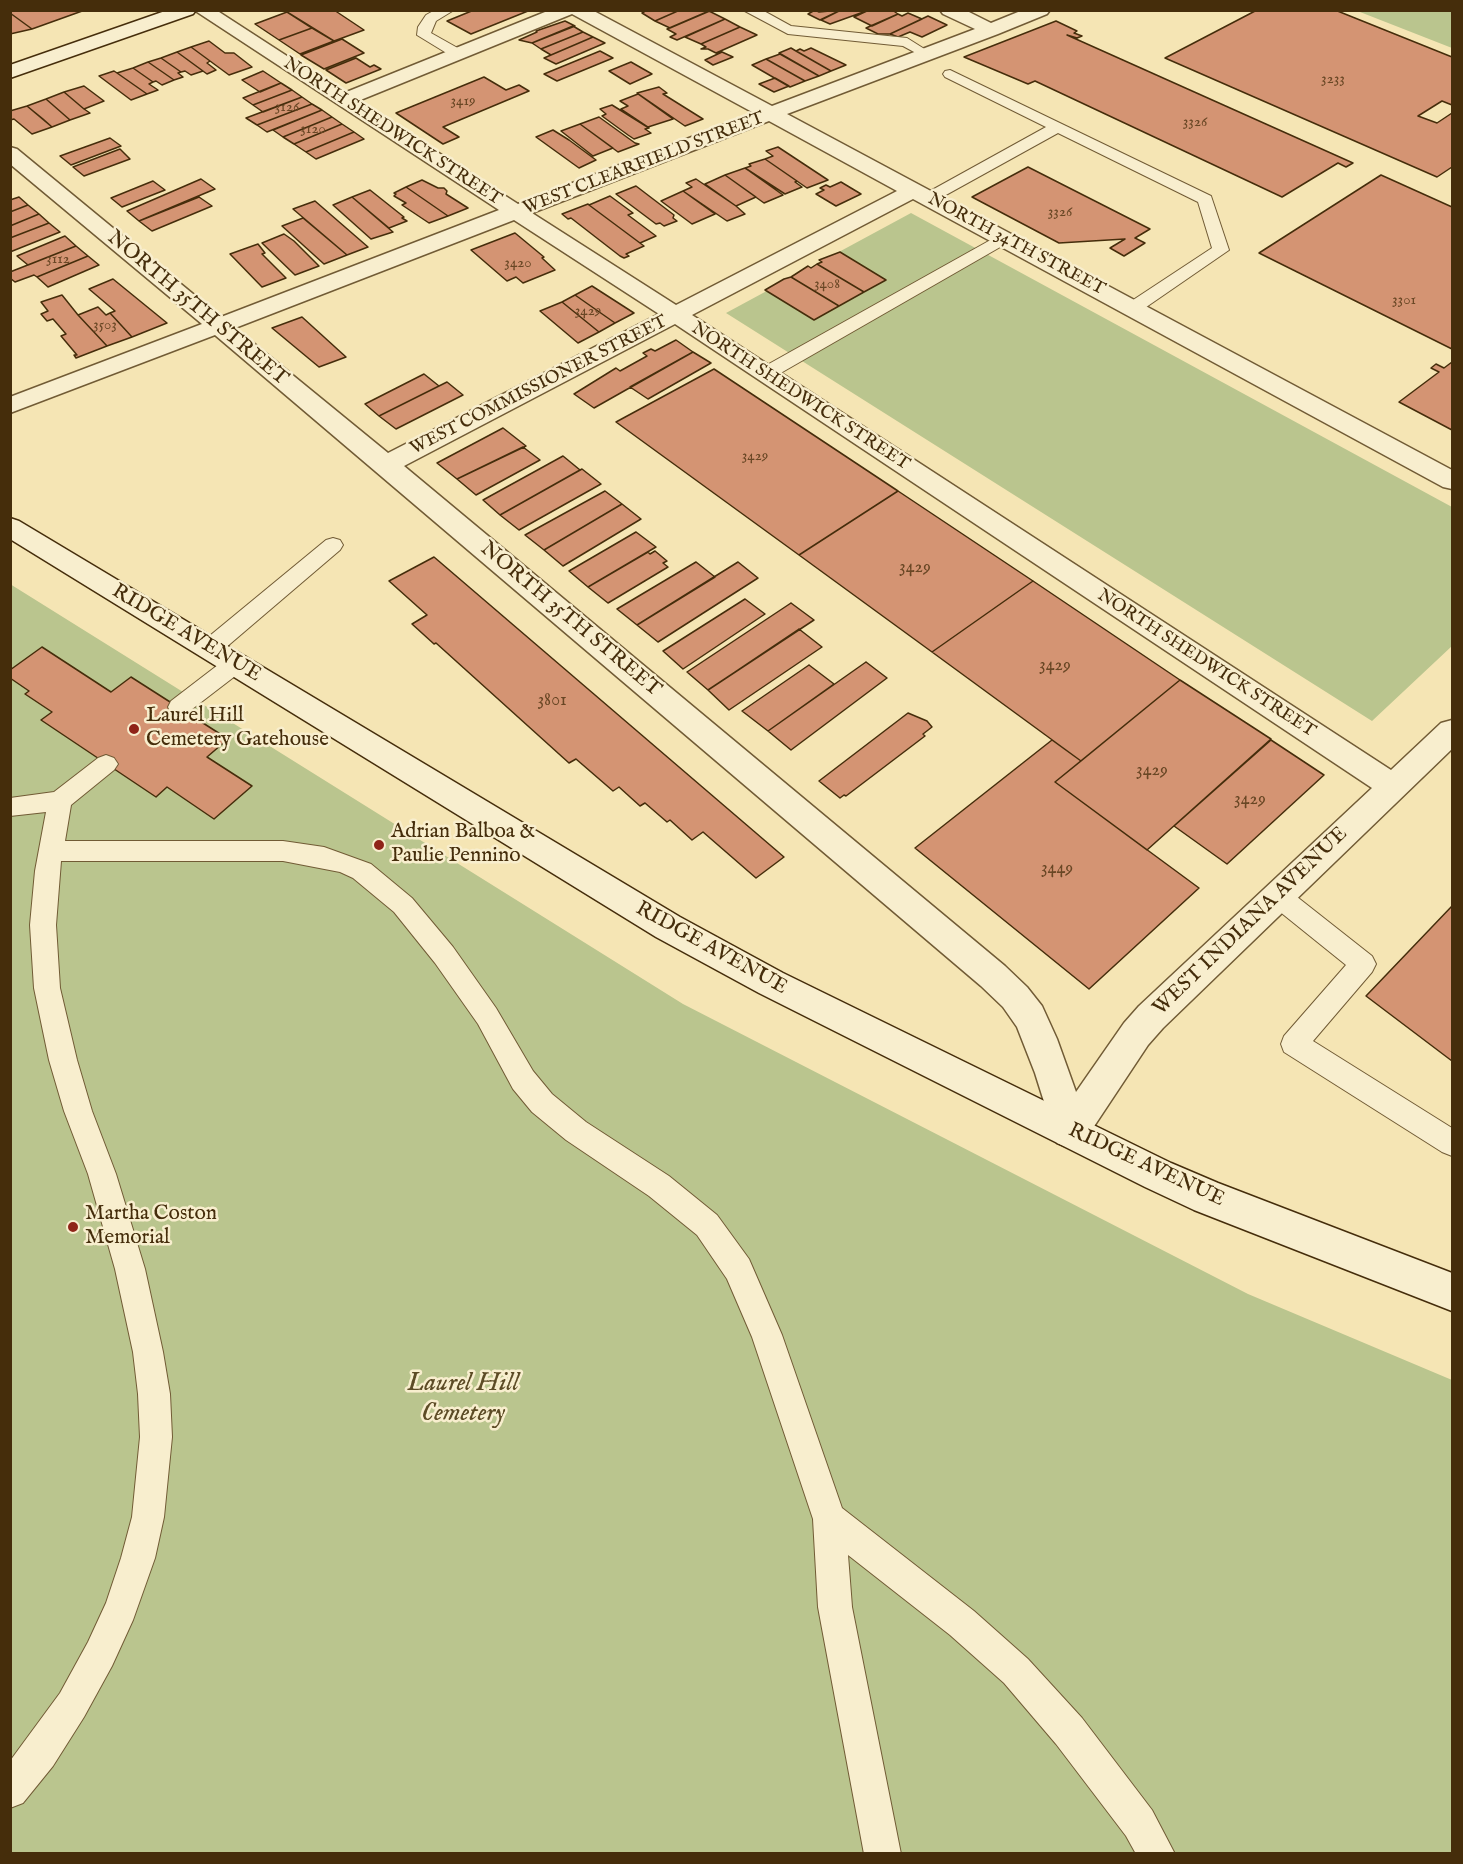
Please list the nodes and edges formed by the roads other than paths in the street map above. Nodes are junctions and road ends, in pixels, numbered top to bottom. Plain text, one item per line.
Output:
1 (186, 10) edge
2 (203, 10) edge
3 (447, 10) edge
4 (567, 10) edge
5 (578, 10) edge
6 (750, 10) edge
7 (949, 10) edge
8 (1041, 10) edge
9 (992, 30) junction
10 (458, 54) junction
11 (927, 55) junction
12 (10, 72) edge
13 (950, 74) dead end
14 (343, 100) junction
15 (773, 115) junction
16 (1058, 127) junction
17 (10, 153) edge
18 (922, 194) junction
19 (518, 213) junction
20 (1003, 238) junction
21 (1133, 308) junction
22 (676, 315) junction
23 (217, 327) junction
24 (765, 374) junction
25 (10, 406) edge
26 (386, 465) junction
27 (1452, 481) edge
28 (10, 527) edge
29 (333, 545) dead end
30 (222, 656) junction
31 (179, 707) dead end
32 (1452, 731) edge
33 (106, 764) dead end
34 (1394, 787) junction
35 (60, 801) junction
36 (10, 807) edge
37 (51, 851) junction
38 (1278, 896) junction
39 (1070, 1131) junction
40 (1452, 1143) edge
41 (1452, 1292) edge
42 (829, 1519) junction
43 (10, 1790) edge
44 (883, 1854) edge
45 (1157, 1854) edge

1 - 12 street
2 - 14 street, NORTH SHEDWICK STREET
3 - 10 lane
4 - 10 street
5 - 15 street, NORTH 34TH STREET
6 - 11 lane
7 - 9 street
8 - 9 street, WEST CLEARFIELD STREET
9 - 11 street, WEST CLEARFIELD STREET
10 - 14 street
11 - 15 street, WEST CLEARFIELD STREET
13 - 16 lane
14 - 19 street, NORTH SHEDWICK STREET
15 - 18 street, NORTH 34TH STREET
15 - 19 street, WEST CLEARFIELD STREET
16 - 18 lane
16 - 21 lane
17 - 23 street, NORTH 35TH STREET
18 - 20 street, NORTH 34TH STREET
18 - 22 street, WEST COMMISSIONER STREET
19 - 22 street, NORTH SHEDWICK STREET
19 - 23 street, WEST CLEARFIELD STREET
20 - 21 street, NORTH 34TH STREET
20 - 24 lane
21 - 27 street, NORTH 34TH STREET
22 - 24 street, NORTH SHEDWICK STREET
22 - 26 street, WEST COMMISSIONER STREET
23 - 25 street, WEST CLEARFIELD STREET
23 - 26 street, NORTH 35TH STREET
24 - 34 street, NORTH SHEDWICK STREET
26 - 39 street, NORTH 35TH STREET
28 - 30 street, RIDGE AVENUE
29 - 30 lane
30 - 31 lane
30 - 39 street, RIDGE AVENUE
32 - 34 street, WEST INDIANA AVENUE
33 - 35 lane
34 - 38 street, WEST INDIANA AVENUE
35 - 36 lane
35 - 37 lane
37 - 42 lane
37 - 43 lane
38 - 39 street, WEST INDIANA AVENUE
38 - 40 lane
39 - 41 street, RIDGE AVENUE
42 - 44 lane
42 - 45 lane

